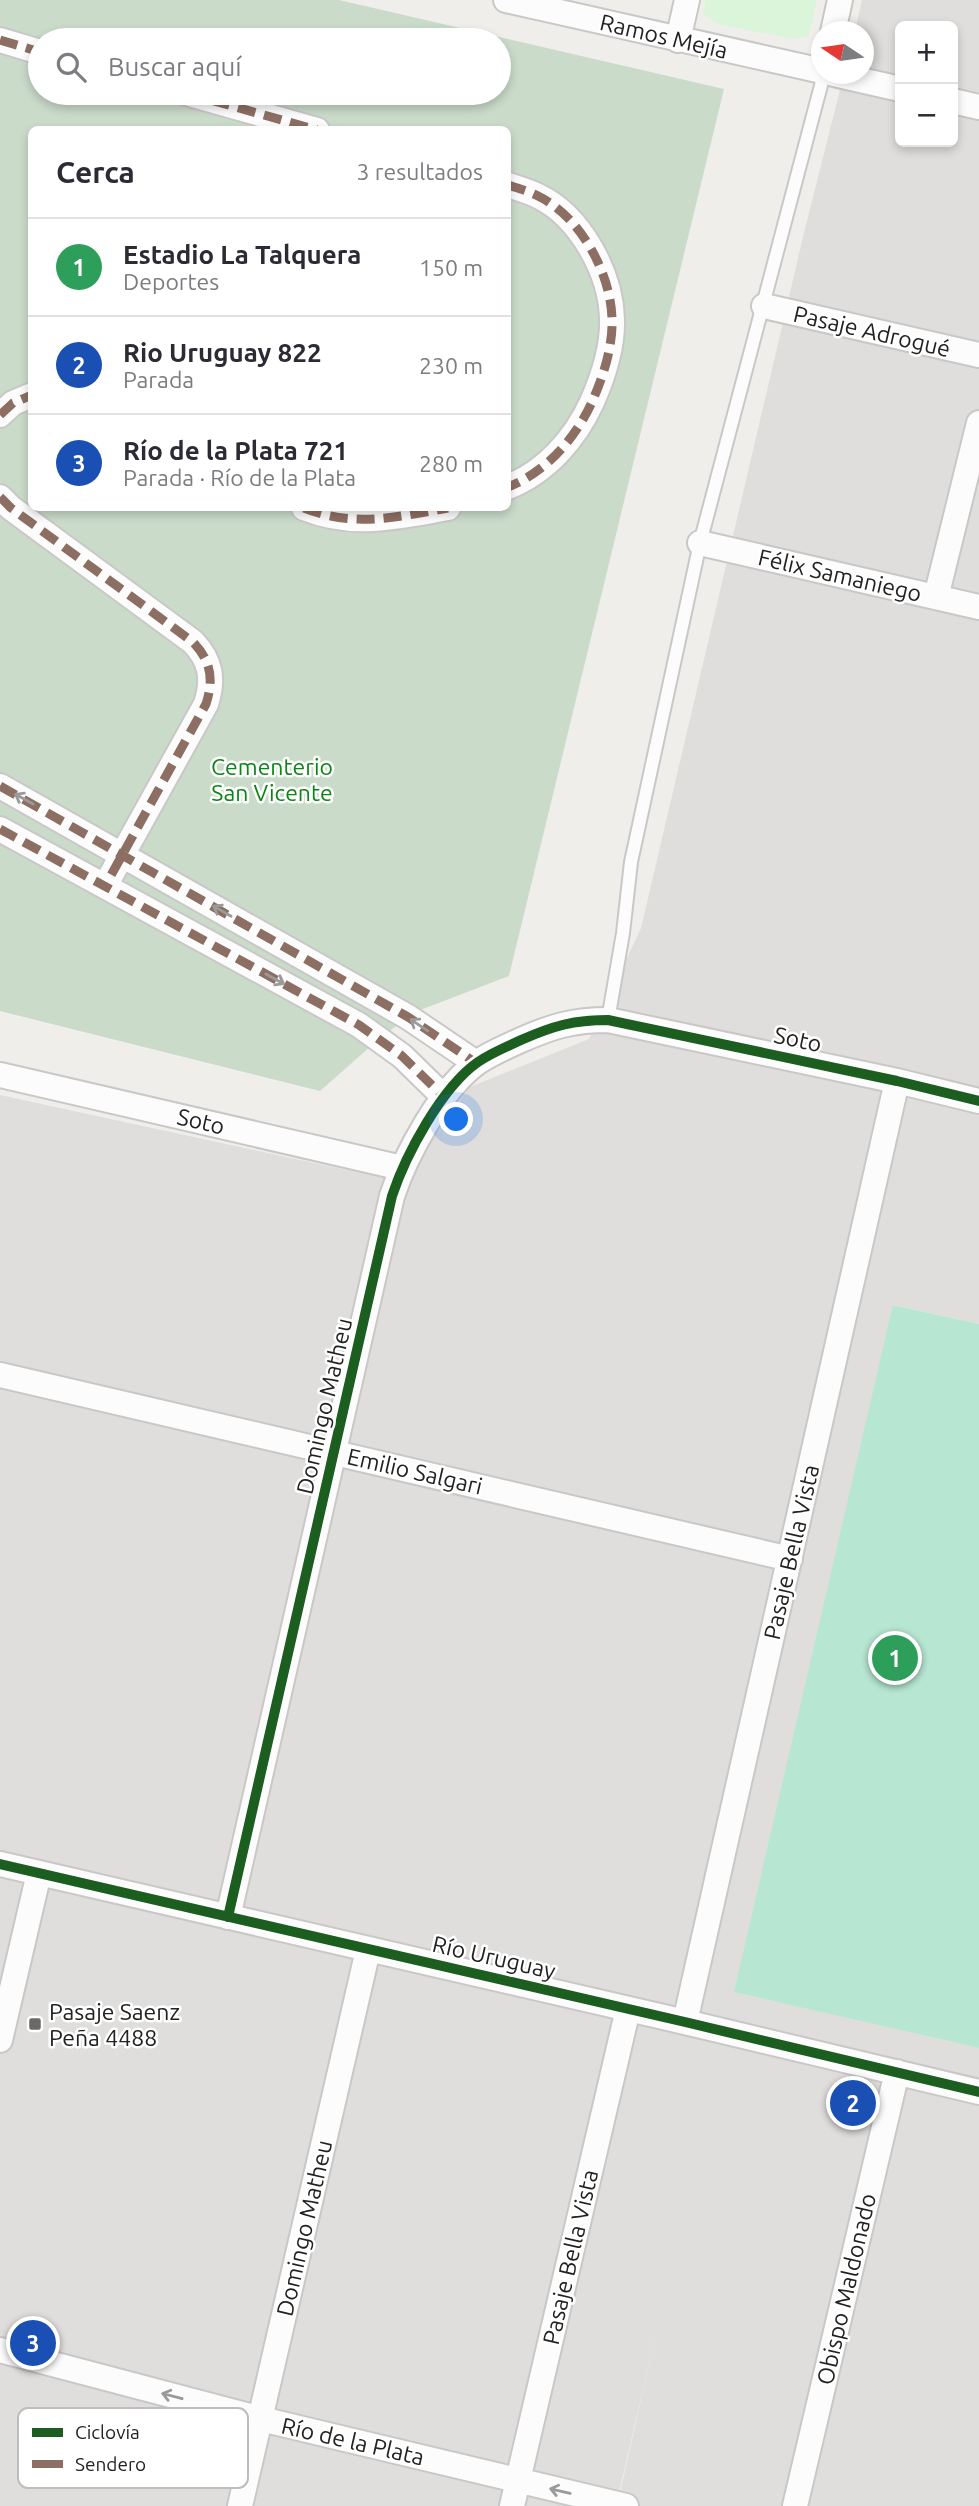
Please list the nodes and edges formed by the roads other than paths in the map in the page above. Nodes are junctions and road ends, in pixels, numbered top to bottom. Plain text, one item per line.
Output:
1 (506, 0) edge
2 (687, 0) edge
3 (840, 0) edge
4 (835, 21) edge
5 (0, 40) edge
6 (678, 40) junction
7 (28, 48) edge
8 (811, 70) edge
9 (874, 83) edge
10 (819, 84) edge
11 (895, 88) edge
12 (958, 102) edge
13 (228, 105) edge
14 (979, 107) edge
15 (303, 126) edge
16 (511, 185) edge
17 (764, 306) junction
18 (979, 355) edge
19 (28, 397) edge
20 (0, 415) edge
21 (979, 423) edge
22 (511, 486) edge
23 (0, 497) edge
24 (313, 511) edge
25 (432, 511) edge
26 (700, 543) junction
27 (936, 597) junction
28 (979, 607) edge
29 (0, 786) edge
30 (0, 829) edge
31 (122, 854) junction
32 (105, 886) junction
33 (608, 1020) junction
34 (476, 1063) junction
35 (0, 1075) edge
36 (897, 1082) junction
37 (444, 1097) junction
38 (979, 1101) edge
39 (402, 1168) junction
40 (0, 1375) edge
41 (335, 1452) junction
42 (790, 1559) junction
43 (0, 1864) edge
44 (40, 1873) junction
45 (228, 1917) junction
46 (368, 1950) junction
47 (628, 2009) junction
48 (685, 2022) junction
49 (0, 2040) edge
50 (897, 2072) junction
51 (979, 2092) edge
52 (0, 2350) edge
53 (219, 2408) edge
54 (248, 2416) edge
55 (261, 2419) junction
56 (248, 2473) edge
57 (518, 2481) junction
58 (244, 2488) edge
59 (240, 2506) edge
60 (512, 2506) edge
61 (626, 2506) edge
62 (795, 2506) edge

1 - 6 street, Ramos Mejía
2 - 6 street
3 - 4 street
5 - 7 street
6 - 8 street, Ramos Mejía
9 - 11 street
10 - 17 lane
12 - 14 street
13 - 15 street
16 - 22 street
17 - 18 street, Pasaje Adrogué
17 - 26 lane
19 - 20 street
21 - 27 street
23 - 31 street
24 - 25 street
26 - 27 street, Félix Samaniego
26 - 33 lane
27 - 28 street, Félix Samaniego
31 -> 29 street
30 - 32 street
31 - 32 street
34 -> 31 street
32 -> 37 street
33 - 34 street, Domingo Matheu
33 - 36 street, Soto
34 - 37 street, Domingo Matheu
35 - 39 street, Soto
36 - 38 street, Soto
36 - 42 street, Pasaje Bella Vista
37 - 39 street, Domingo Matheu
39 - 41 street, Domingo Matheu
40 - 41 street, Emilio Salgari
41 - 42 street, Emilio Salgari
41 - 45 street, Domingo Matheu
42 - 48 street, Pasaje Bella Vista
43 - 44 street, Río Uruguay
44 - 45 street, Río Uruguay
44 - 49 street
45 - 46 street, Río Uruguay
46 - 47 street, Río Uruguay
46 - 55 street, Domingo Matheu
47 - 48 street, Río Uruguay
47 - 57 street, Pasaje Bella Vista
48 - 50 street, Río Uruguay
50 - 51 street, Río Uruguay
50 - 62 street, Obispo Maldonado
53 -> 52 street, Río de la Plata
55 -> 54 street, Río de la Plata
55 - 56 street, Domingo Matheu
55 - 57 street, Río de la Plata
57 - 60 street, Pasaje Bella Vista
61 -> 57 street, Río de la Plata
58 - 59 street, Domingo Matheu

